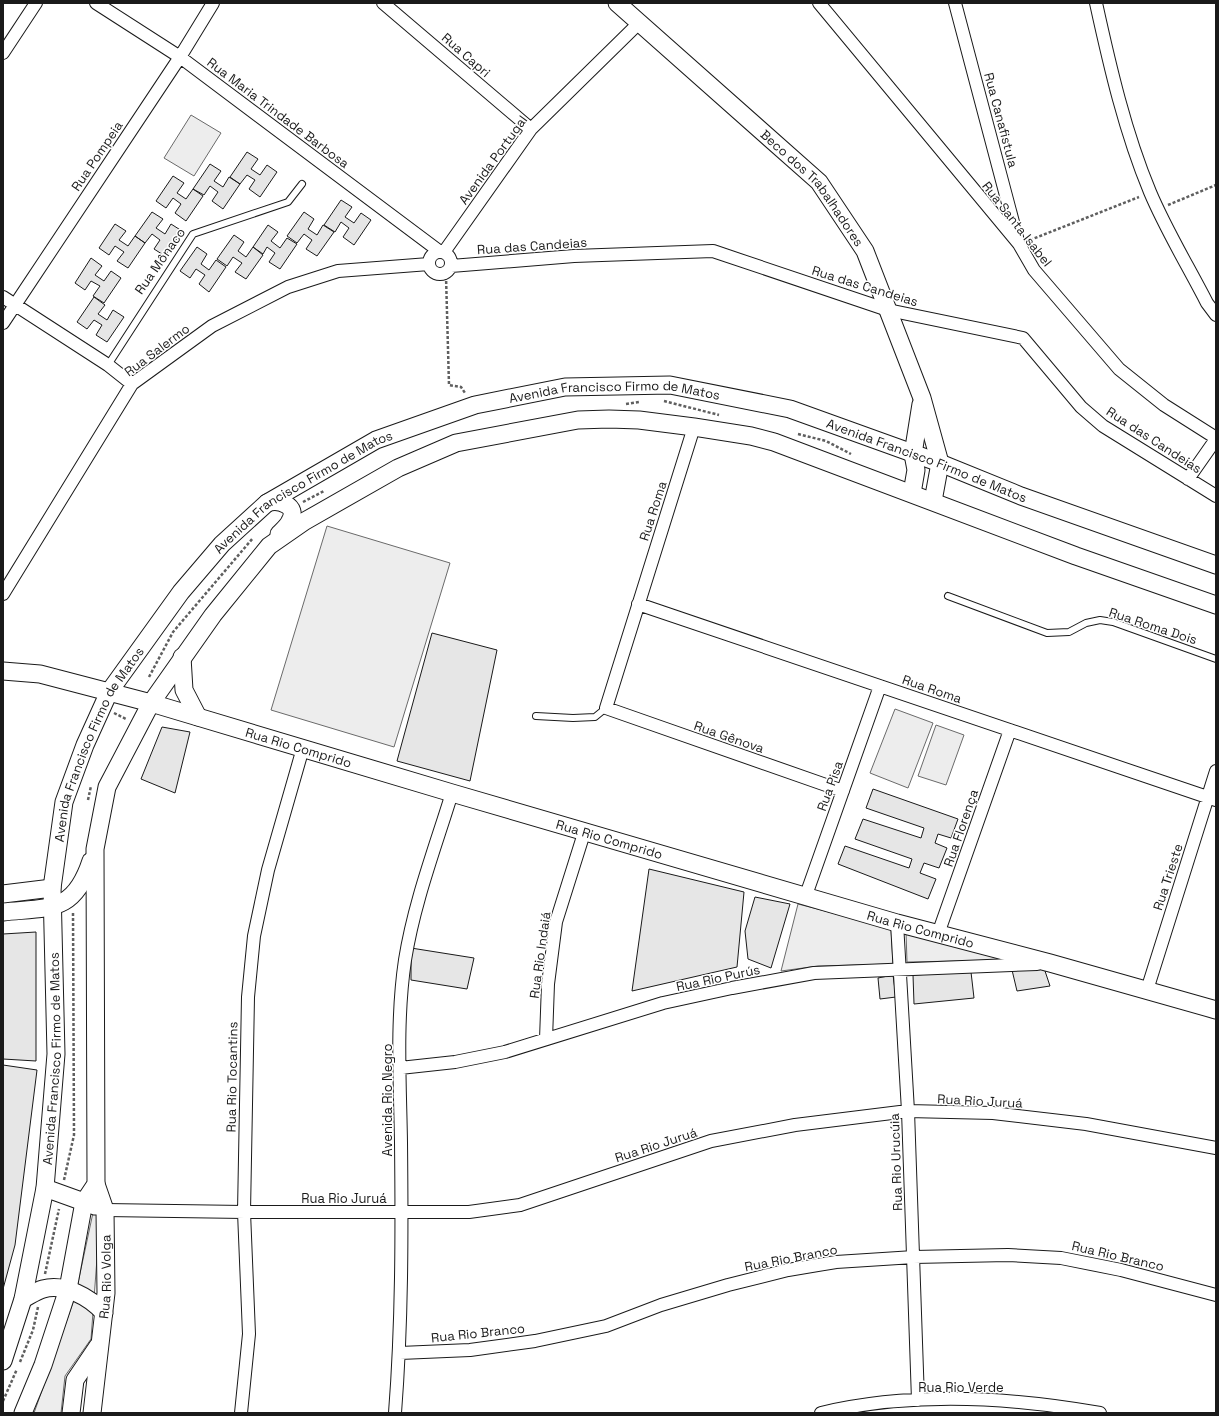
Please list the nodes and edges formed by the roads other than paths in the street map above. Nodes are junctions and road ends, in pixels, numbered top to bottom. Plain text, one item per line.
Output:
1 (36, 3) edge
2 (96, 3) edge
3 (213, 3) edge
4 (383, 3) edge
5 (617, 3) edge
6 (819, 3) edge
7 (956, 3) edge
8 (1096, 3) edge
9 (638, 23) junction
10 (3, 53) edge
11 (180, 58) junction
12 (531, 129) junction
13 (302, 184) dead end
14 (1019, 244) junction
15 (442, 252) junction
16 (429, 264) junction
17 (448, 270) junction
18 (3, 297) edge
19 (15, 304) junction
20 (888, 310) junction
21 (1216, 315) edge
22 (3, 323) edge
23 (108, 365) junction
24 (132, 384) junction
25 (922, 398) junction
26 (694, 427) junction
27 (1216, 439) edge
28 (913, 454) junction
29 (940, 463) junction
30 (1188, 479) junction
31 (912, 493) junction
32 (1216, 496) edge
33 (933, 501) junction
34 (266, 503) junction
35 (269, 546) junction
36 (1216, 565) edge
37 (3, 594) edge
38 (948, 596) dead end
39 (638, 604) junction
40 (1216, 605) edge
41 (182, 657) junction
42 (1216, 659) edge
43 (3, 671) edge
44 (880, 686) junction
45 (109, 692) junction
46 (144, 701) junction
47 (606, 708) junction
48 (536, 716) dead end
49 (198, 717) junction
50 (1010, 730) junction
51 (303, 748) junction
52 (1216, 772) edge
53 (843, 791) junction
54 (452, 793) junction
55 (1212, 799) edge
56 (585, 830) junction
57 (95, 849) junction
58 (52, 888) junction
59 (3, 894) edge
60 (806, 895) junction
61 (52, 907) junction
62 (3, 912) edge
63 (897, 923) junction
64 (938, 934) junction
65 (1050, 963) junction
66 (901, 968) junction
67 (1147, 990) junction
68 (1216, 1010) edge
69 (546, 1039) junction
70 (400, 1068) junction
71 (908, 1111) junction
72 (1216, 1148) edge
73 (96, 1184) junction
74 (45, 1188) junction
75 (84, 1202) junction
76 (105, 1210) junction
77 (244, 1212) junction
78 (402, 1212) junction
79 (914, 1257) junction
80 (68, 1289) junction
81 (1216, 1296) edge
82 (23, 1299) junction
83 (104, 1313) junction
84 (100, 1344) junction
85 (400, 1353) junction
86 (3, 1361) edge
87 (918, 1400) junction
88 (23, 1413) edge
89 (71, 1413) edge
90 (92, 1413) edge
91 (241, 1413) edge
92 (395, 1413) edge
93 (821, 1413) edge
94 (1100, 1413) edge

1 - 10 street
2 - 11 street, Rua Maria Trindade Barbosa
3 - 11 street, Rua Pompeia
4 - 12 street, Rua Capri
5 - 9 street, Beco dos Trabalhadores
6 - 14 street, Rua Santa Isabel
7 - 14 street, Rua Canafistula
8 - 21 street
9 - 12 street, Avenida Portugal
9 - 20 street, Beco dos Trabalhadores
11 - 15 street, Rua Maria Trindade Barbosa
11 - 19 street, Rua Pompeia
12 - 15 street, Avenida Portugal
13 - 23 lane, Rua Mônaco
14 - 27 street, Rua Santa Isabel
15 - 16 street
15 - 17 street
16 - 17 street
16 - 24 street, Rua Salermo
17 - 20 street, Rua das Candeias
18 - 19 street
19 - 22 street, Rua Pompeia
19 - 23 street
20 - 25 street, Beco dos Trabalhadores
20 - 30 street, Rua das Candeias
23 - 24 street
24 - 37 street, Rua Salermo
25 - 28 street
25 - 29 street, Beco dos Trabalhadores
26 - 31 street, Avenida Francisco Firmo de Matos
26 - 35 street, Avenida Francisco Firmo de Matos
26 - 39 street, Rua Roma
27 - 30 street
28 - 29 street, Avenida Francisco Firmo de Matos
28 - 31 street
28 - 34 street, Avenida Francisco Firmo de Matos
29 - 33 street, Beco dos Trabalhadores
29 - 36 street, Avenida Francisco Firmo de Matos
30 - 32 street, Rua das Candeias
31 - 33 street, Avenida Francisco Firmo de Matos
33 - 40 street, Avenida Francisco Firmo de Matos
34 - 35 street
34 - 45 street, Avenida Francisco Firmo de Matos
35 - 41 street, Avenida Francisco Firmo de Matos
38 - 42 lane, Rua Roma Dois
39 - 44 street, Rua Roma
39 - 47 street, Rua Roma
41 - 46 street, Avenida Francisco Firmo de Matos
41 - 49 street
43 - 45 street, Rua Rio Comprido
44 - 50 street, Rua Roma
44 - 53 street, Rua Pisa
45 - 46 street, Rua Rio Comprido
45 - 58 street, Avenida Francisco Firmo de Matos
46 - 49 street, Rua Rio Comprido
46 - 57 street, Avenida Francisco Firmo de Matos
47 - 48 lane
47 - 53 street, Rua Gênova
49 - 51 street, Rua Rio Comprido
50 - 55 street, Rua Roma
50 - 64 street, Rua Florença
51 - 54 street, Rua Rio Comprido
51 - 77 street, Rua Rio Tocantins
52 - 55 street, Rua Trieste
53 - 60 street, Rua Pisa
54 - 56 street, Rua Rio Comprido
54 - 70 street, Avenida Rio Negro
55 - 67 street, Rua Trieste
56 - 60 street, Rua Rio Comprido
56 - 69 street, Rua Rio Indaiá
57 - 61 street
57 - 73 street, Avenida Francisco Firmo de Matos
58 - 59 street
58 - 61 street, Avenida Francisco Firmo de Matos
60 - 63 street, Rua Rio Comprido
61 - 62 street
61 - 74 street, Avenida Francisco Firmo de Matos
63 - 64 street, Rua Rio Comprido
63 - 66 street, Rua Rio Urucúia
64 - 65 street, Rua Rio Comprido
65 - 66 street, Rua Rio Purús
65 - 67 street, Rua Rio Comprido
66 - 69 street, Rua Rio Purús
66 - 71 street, Rua Rio Urucúia
67 - 68 street, Rua Rio Comprido
69 - 70 street, Rua Rio Purús
70 - 78 street, Avenida Rio Negro
71 - 72 street, Rua Rio Juruá
71 - 78 street, Rua Rio Juruá
71 - 79 street, Rua Rio Urucúia
73 - 75 street
73 - 76 street, Avenida Francisco Firmo de Matos
74 - 75 street
74 - 82 street, Avenida Francisco Firmo de Matos
75 - 76 street
75 - 80 street
76 - 77 street, Rua Rio Juruá
76 - 83 street, Rua Rio Volga
77 - 78 street, Rua Rio Juruá
77 - 91 street, Rua Rio Tocantins
78 - 85 street, Avenida Rio Negro
79 - 81 street, Rua Rio Branco
79 - 85 street, Rua Rio Branco
79 - 87 street, Rua Rio Urucúia
80 - 82 street
80 - 83 street
80 - 88 street
82 - 86 street, Avenida Francisco Firmo de Matos
83 - 84 street, Rua Rio Volga
84 - 89 street
84 - 90 street, Rua Rio Volga
85 - 92 street, Avenida Rio Negro
87 - 93 street, Rua Rio Verde
87 - 94 street, Rua Rio Verde

